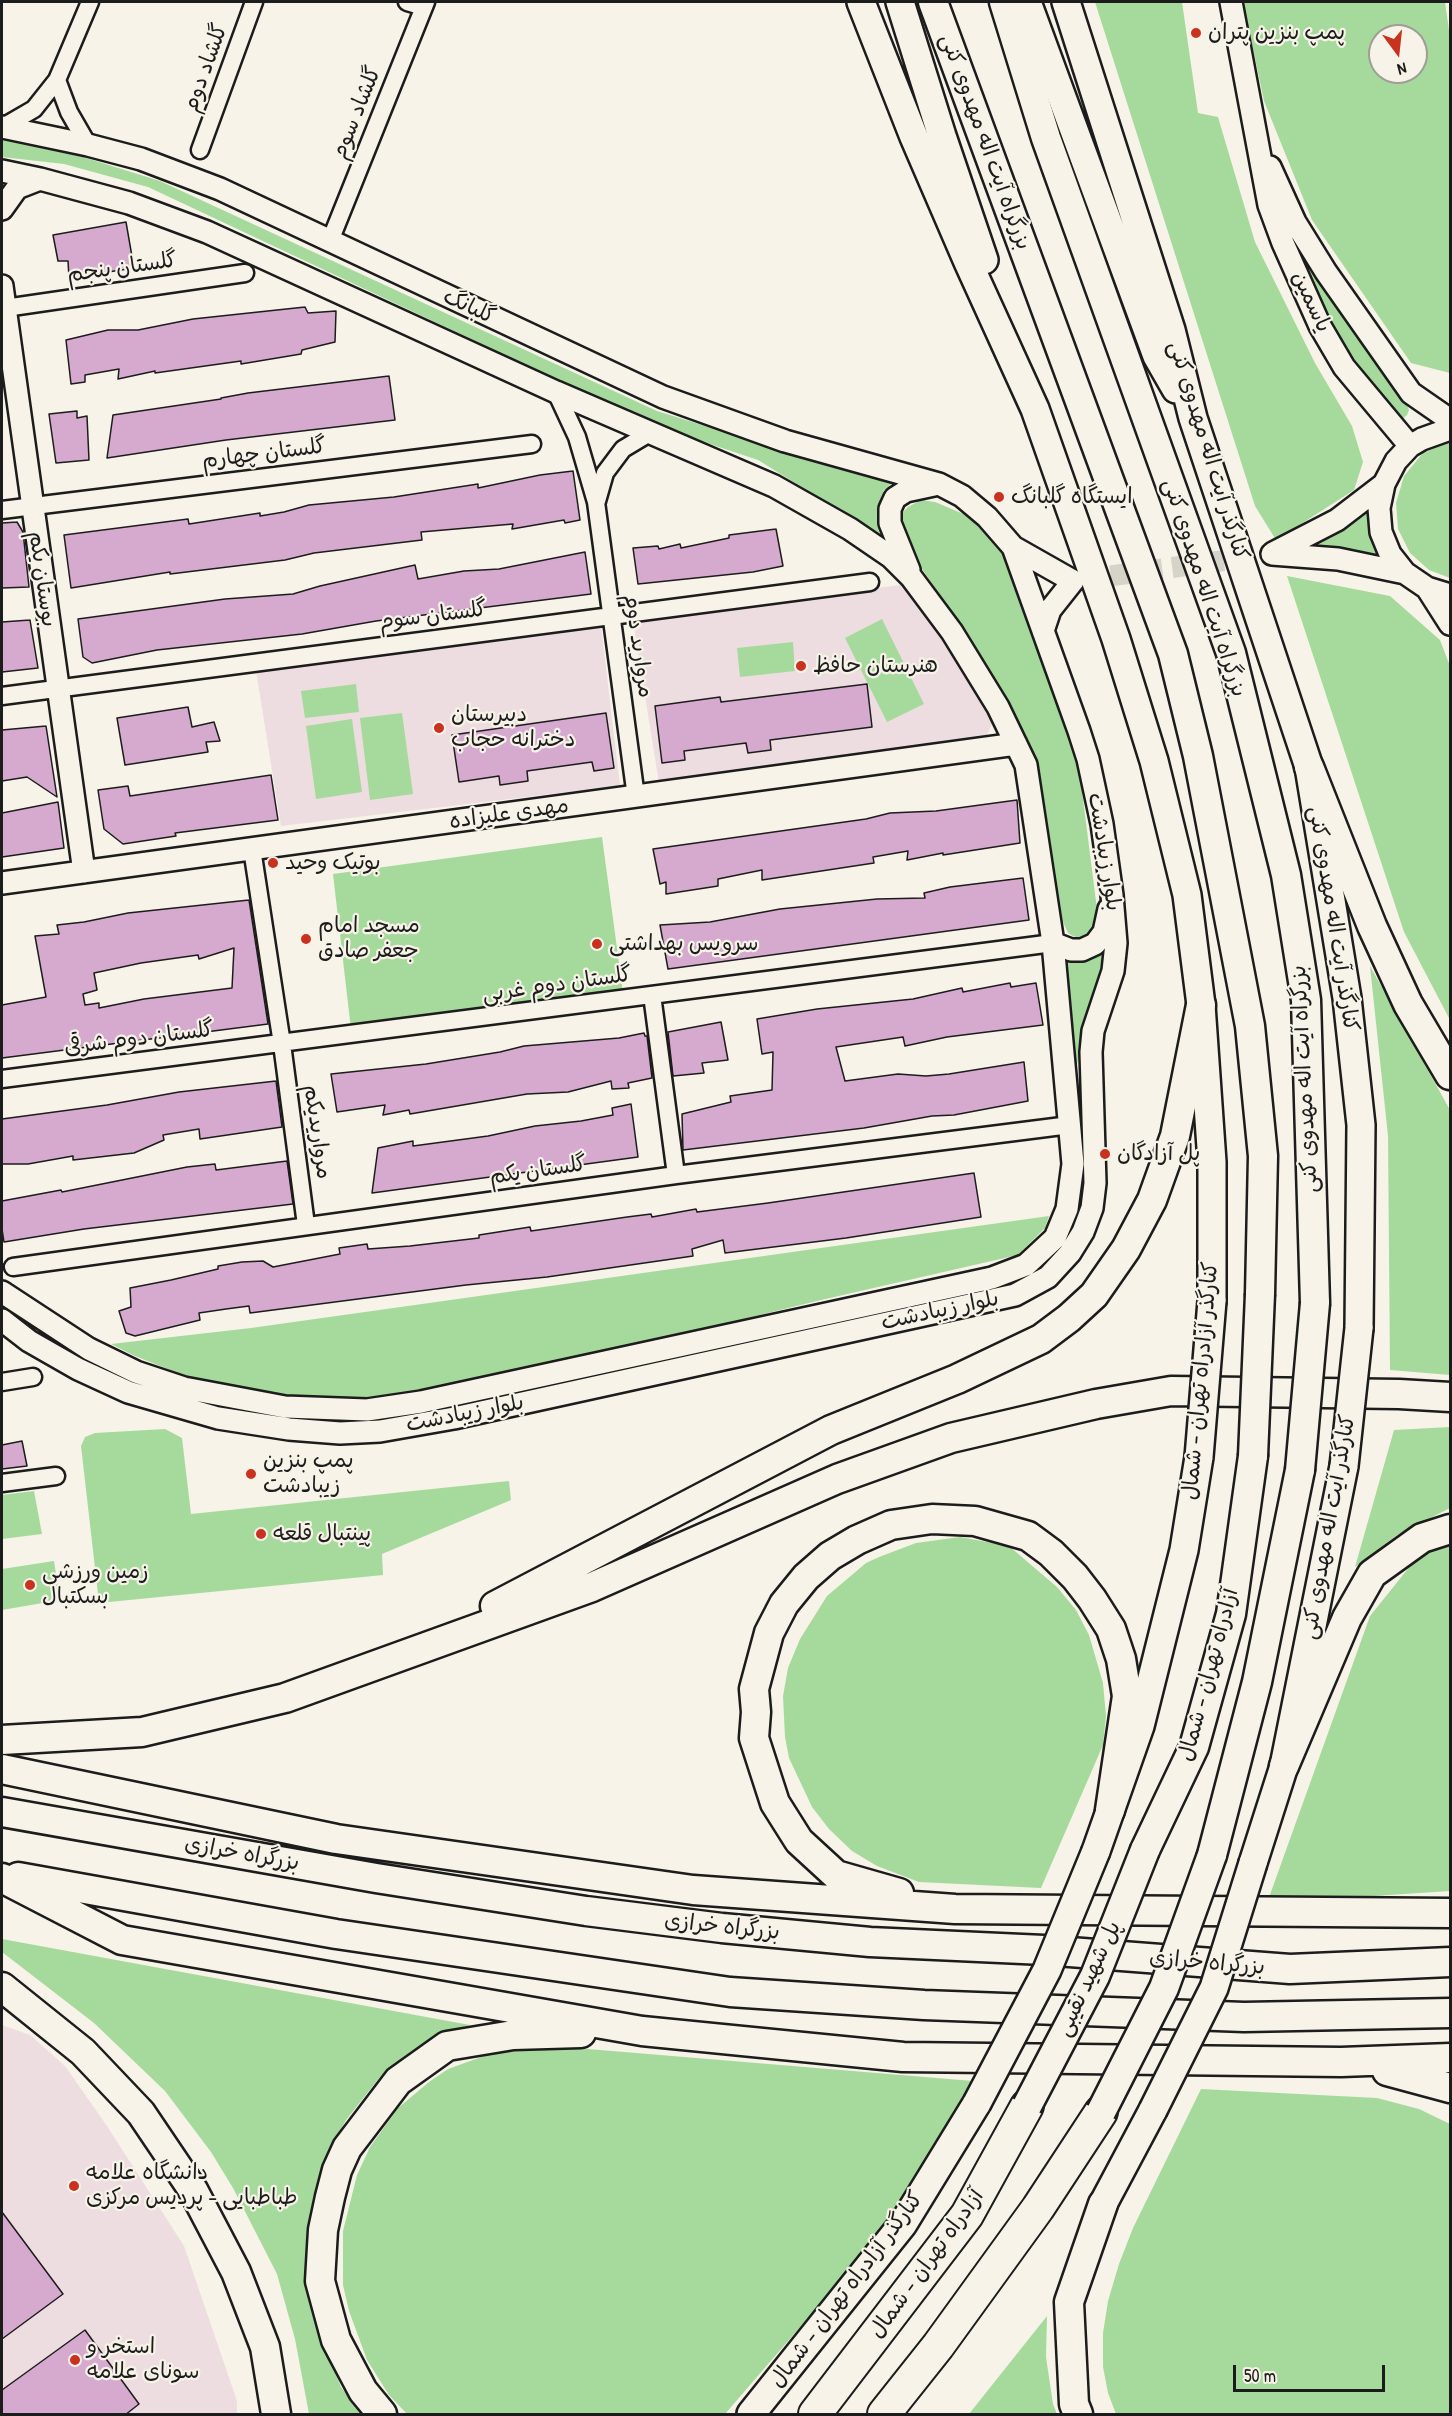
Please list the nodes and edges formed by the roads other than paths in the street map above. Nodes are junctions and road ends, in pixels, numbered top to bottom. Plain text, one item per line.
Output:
1 (90, 2) edge
2 (254, 2) edge
3 (407, 2) edge
4 (861, 2) edge
5 (900, 2) edge
6 (933, 2) edge
7 (1004, 2) edge
8 (1027, 2) edge
9 (1066, 2) edge
10 (1232, 2) edge
11 (425, 4) edge
12 (57, 80) junction
13 (2, 127) edge
14 (1256, 137) junction
15 (88, 145) junction
16 (200, 150) dead end
17 (2, 171) edge
18 (40, 179) junction
19 (2, 209) edge
20 (330, 241) junction
21 (245, 273) dead end
22 (2, 286) edge
23 (4, 319) edge
24 (556, 392) junction
25 (1035, 409) junction
26 (1194, 418) junction
27 (1450, 420) edge
28 (1450, 429) edge
29 (648, 434) junction
30 (532, 444) dead end
31 (1410, 446) junction
32 (939, 484) junction
33 (1384, 484) junction
34 (596, 502) junction
35 (32, 506) junction
36 (2, 510) edge
37 (1012, 547) junction
38 (1405, 573) junction
39 (911, 577) junction
40 (870, 582) dead end
41 (1427, 588) junction
42 (1450, 595) edge
43 (612, 616) junction
44 (1450, 624) edge
45 (1043, 631) junction
46 (58, 688) junction
47 (2, 696) edge
48 (1016, 744) junction
49 (1310, 767) junction
50 (636, 796) junction
51 (252, 849) junction
52 (84, 872) junction
53 (2, 884) edge
54 (1112, 895) junction
55 (1053, 943) junction
56 (652, 995) junction
57 (1201, 1005) junction
58 (282, 1044) junction
59 (1450, 1075) edge
60 (2, 1079) edge
61 (1070, 1125) junction
62 (676, 1175) junction
63 (306, 1225) junction
64 (13, 1267) dead end
65 (2, 1292) edge
66 (2, 1320) edge
67 (33, 1377) dead end
68 (2, 1382) edge
69 (1450, 1397) edge
70 (1253, 1456) joint
71 (1300, 1470) joint
72 (56, 1476) dead end
73 (2, 1483) edge
74 (1450, 1529) edge
75 (381, 1665) junction
76 (2, 1740) edge
77 (1284, 1766) junction
78 (2, 1769) edge
79 (1110, 1810) junction
80 (2, 1812) edge
81 (1146, 1850) joint
82 (1096, 1851) joint
83 (2, 1876) edge
84 (955, 1909) junction
85 (1450, 1913) edge
86 (1450, 1962) edge
87 (2, 1987) edge
88 (1450, 2013) edge
89 (642, 2031) junction
90 (1450, 2058) edge
91 (1341, 2062) junction
92 (1450, 2088) edge
93 (977, 2103) joint
94 (1027, 2106) joint
95 (1101, 2112) joint
96 (1103, 2204) joint
97 (276, 2415) edge
98 (382, 2415) edge
99 (751, 2415) edge
100 (815, 2415) edge
101 (884, 2415) edge
102 (1078, 2415) edge

1 - 12 street
2 - 16 street, گلشاد دوم
3 - 11 street
4 - 25 main road
5 - 25 main road
6 - 70 highway, بزرگراه آیت اله مهدوی کنی, bridge
7 - 71 highway, بزرگراه آیت اله مهدوی کنی, bridge
8 - 26 main road
9 - 26 main road, کنارگذر آیت اله مهدوی کنی
10 - 14 street, یاسمین
11 - 20 street, گلشاد سوم
12 - 13 street
12 - 15 street
13 - 15 street, گلبانگ
14 - 27 street, یاسمین
14 - 31 street, یاسمین
15 - 20 street, گلبانگ
17 - 18 street, گلبانگ
18 - 19 street
18 - 24 street, گلبانگ
20 - 32 street, گلبانگ
21 - 23 street, گلستان پنجم
22 - 23 street, بوستان یکم
23 - 35 street, بوستان یکم
24 - 29 street, گلبانگ
24 - 34 street, مروارید دوم
25 - 57 main road
26 - 49 main road, کنارگذر آیت اله مهدوی کنی
28 - 31 street
29 - 34 street, مروارید دوم
29 - 39 street, گلبانگ
30 - 35 street, گلستان چهارم
31 - 33 street
32 - 37 street, بلوار زیبادشت
32 - 39 street
33 - 38 street
33 - 38 street
34 - 43 street, مروارید دوم
35 - 36 street, گلستان چهارم
35 - 46 street, بوستان یکم
37 - 45 street, بلوار زیبادشت
37 - 45 street
38 - 41 street
39 - 48 street, بلوار زیبادشت
40 - 43 street, گلستان سوم
41 - 42 street
41 - 44 street
43 - 46 street, گلستان سوم
43 - 50 street, مروارید دوم
45 - 54 street, بلوار زیبادشت
46 - 47 street, گلستان سوم
46 - 52 street, بوستان یکم
48 - 50 street, مهدی علیزاده
48 - 55 street, بلوار زیبادشت
49 - 59 highway
49 - 77 main road, کنارگذر آیت اله مهدوی کنی, bridge
50 - 51 street, مهدی علیزاده
51 - 52 street, مهدی علیزاده
51 - 58 street, مرواریدیکم
52 - 53 street, مهدی علیزاده
54 - 55 street
54 - 66 street, بلوار زیبادشت
55 - 56 street, گلستان دوم غربی
55 - 61 street, بلوار زیبادشت
56 - 58 street, گلستان دوم غربی
56 - 62 street
57 - 75 highway
57 - 79 main road, کنارگذر آزادراه تهران - شمال, bridge
58 - 60 street, گلستان دوم شرقی
58 - 63 street, مرواریدیکم
61 - 62 street, گلستان یکم
61 - 65 street, بلوار زیبادشت
62 - 63 street, گلستان یکم
63 - 64 street, گلستان یکم
67 - 68 street
69 - 75 highway
70 - 81 highway, آزادراه تهران - شمال
71 - 95 highway, آزادراه تهران - شمال, bridge
72 - 73 street
74 - 77 highway
75 - 76 highway
77 - 96 main road, کنارگذر آیت اله مهدوی کنی, bridge
78 - 84 highway
79 - 82 main road, کنارگذر آزادراه تهران - شمال
79 - 84 highway
80 - 86 highway, بزرگراه خرازی
81 - 94 highway, پل شهید نقیبی, bridge
82 - 93 main road, پل شهید نقیبی, bridge
83 - 88 highway
83 - 89 highway
84 - 85 highway
87 - 97 highway
89 - 91 highway
89 - 98 highway
90 - 91 highway
91 - 92 highway
93 - 99 main road, کنارگذر آزادراه تهران - شمال
94 - 100 highway, آزادراه تهران - شمال
95 - 101 highway
96 - 102 highway

